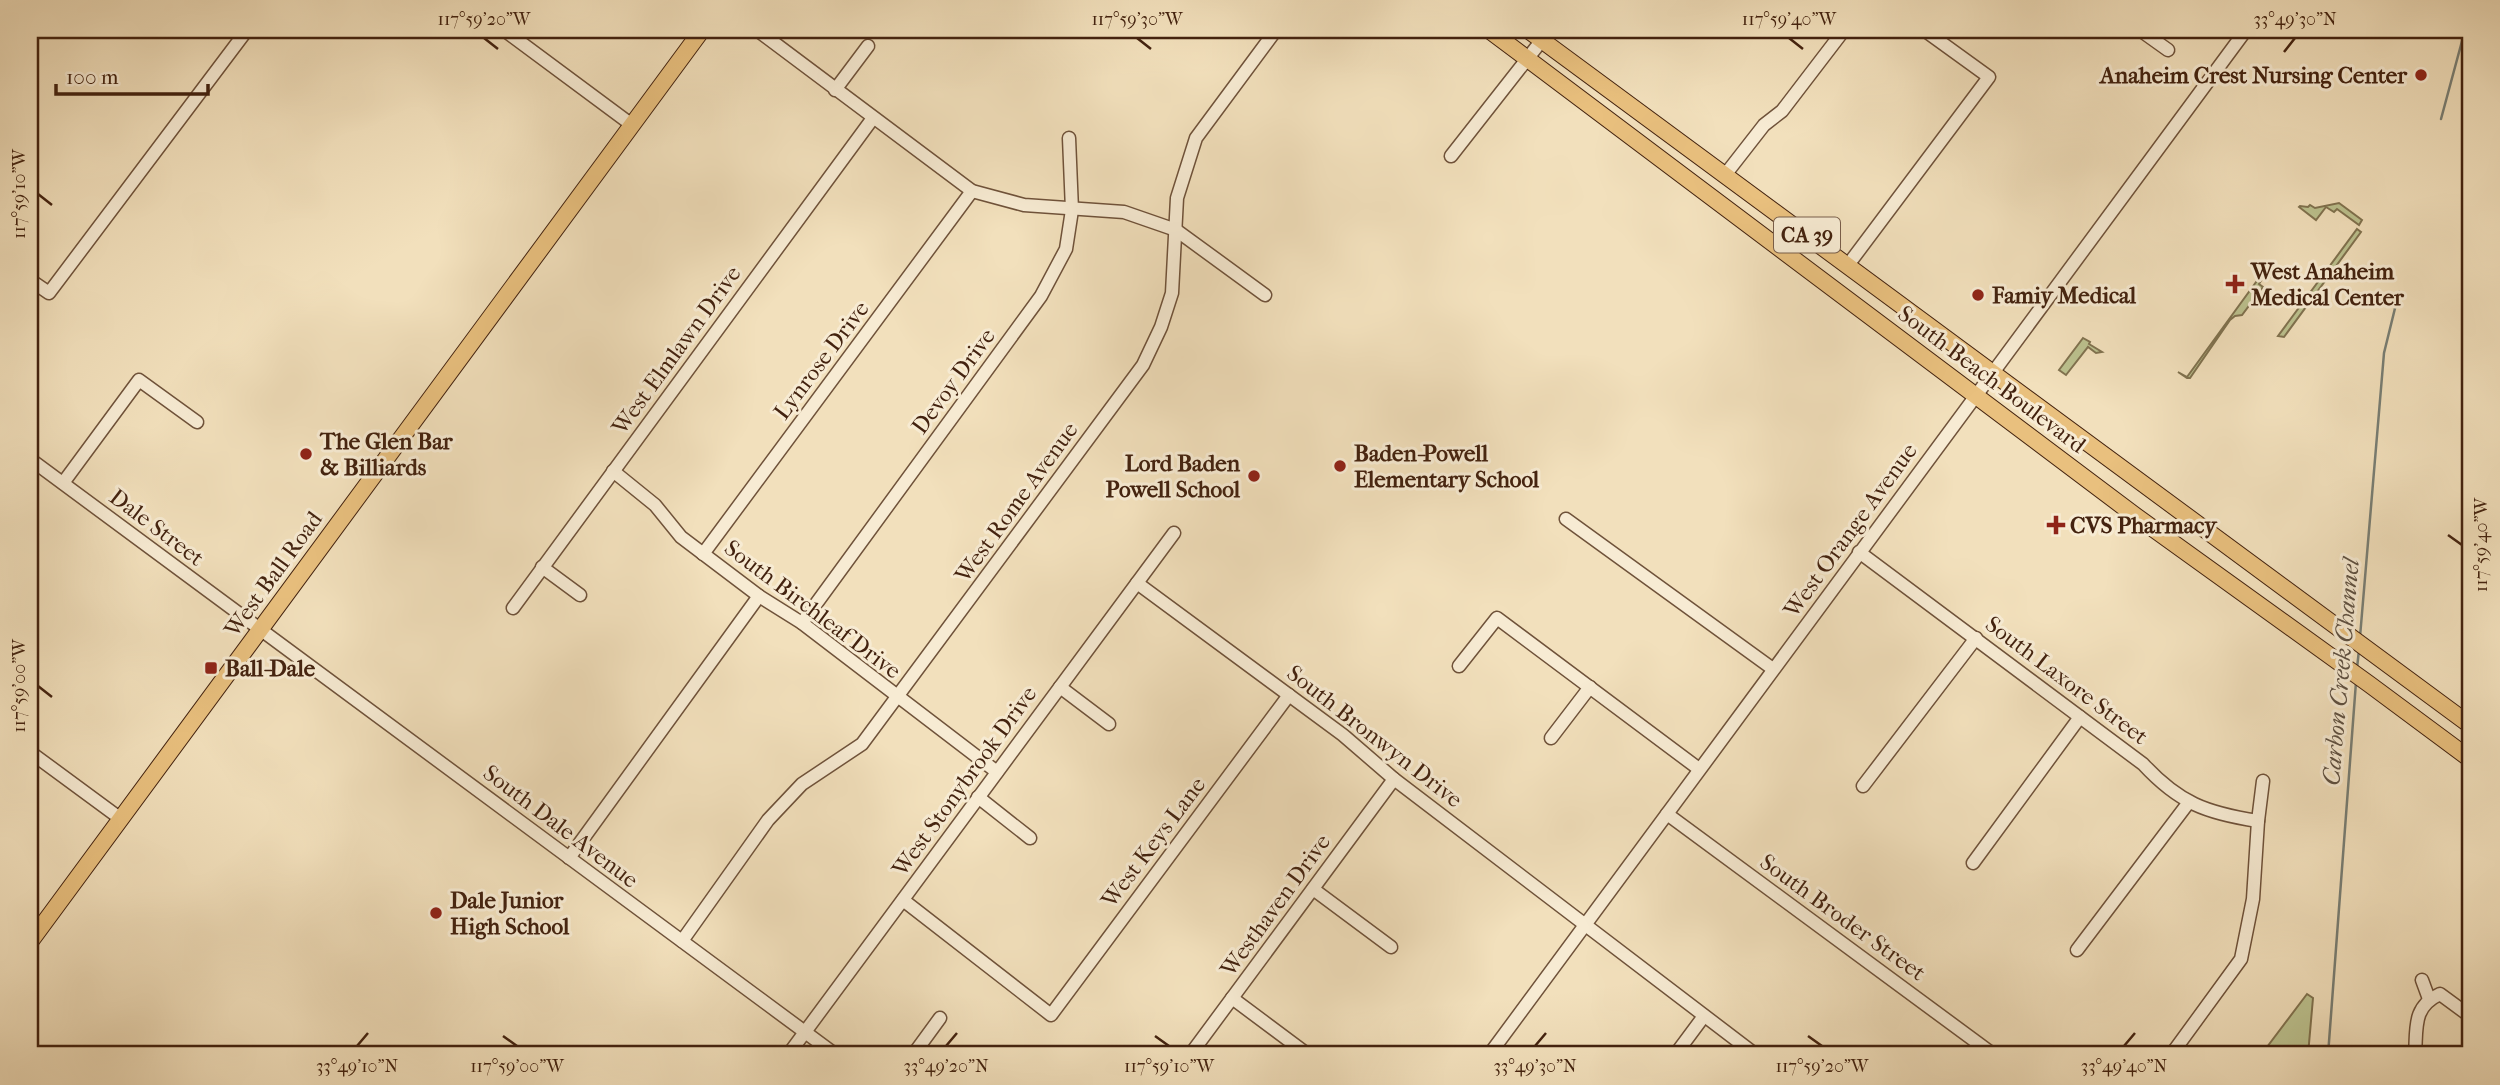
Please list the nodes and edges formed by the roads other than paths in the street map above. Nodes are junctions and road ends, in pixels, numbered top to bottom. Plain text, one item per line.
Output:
1 (247, 30) edge
2 (504, 30) edge
3 (702, 30) edge
4 (757, 30) edge
5 (1276, 30) edge
6 (1489, 30) edge
7 (1528, 30) edge
8 (1844, 30) edge
9 (1924, 30) edge
10 (2140, 30) edge
11 (2246, 30) edge
12 (1542, 40) junction
13 (868, 46) dead end
14 (2168, 50) dead end
15 (1528, 58) junction
16 (835, 90) junction
17 (873, 118) junction
18 (632, 125) junction
19 (1069, 138) dead end
20 (1451, 156) dead end
21 (1725, 175) junction
22 (972, 191) junction
23 (1072, 210) junction
24 (1176, 230) junction
25 (1848, 265) junction
26 (30, 280) edge
27 (1265, 295) dead end
28 (1992, 373) junction
29 (1976, 395) junction
30 (197, 422) dead end
31 (30, 459) edge
32 (613, 471) junction
33 (62, 483) junction
34 (1566, 519) dead end
35 (1174, 533) dead end
36 (1859, 552) junction
37 (703, 554) junction
38 (542, 567) junction
39 (1137, 583) junction
40 (580, 595) dead end
41 (760, 596) junction
42 (513, 608) dead end
43 (802, 624) junction
44 (260, 629) junction
45 (1976, 638) junction
46 (1459, 666) dead end
47 (1773, 669) junction
48 (1060, 687) junction
49 (1590, 687) junction
50 (1289, 695) junction
51 (898, 698) junction
52 (2080, 717) junction
53 (1109, 724) dead end
54 (2470, 725) edge
55 (1551, 738) dead end
56 (30, 752) edge
57 (2470, 759) edge
58 (1699, 769) junction
59 (997, 772) junction
60 (1394, 779) junction
61 (2263, 781) dead end
62 (1863, 786) dead end
63 (978, 797) junction
64 (2189, 802) junction
65 (1667, 814) junction
66 (121, 819) junction
67 (2258, 821) junction
68 (1030, 838) dead end
69 (569, 858) junction
70 (1973, 863) dead end
71 (1313, 889) junction
72 (903, 900) junction
73 (1585, 925) junction
74 (30, 942) edge
75 (682, 942) junction
76 (1391, 947) dead end
77 (2077, 950) dead end
78 (2421, 980) dead end
79 (1232, 998) junction
80 (2429, 999) junction
81 (1704, 1016) junction
82 (2470, 1016) edge
83 (940, 1018) dead end
84 (805, 1032) junction
85 (1307, 1054) edge
86 (788, 1055) edge
87 (836, 1055) edge
88 (914, 1055) edge
89 (1190, 1055) edge
90 (1489, 1055) edge
91 (1675, 1055) edge
92 (1756, 1055) edge
93 (1994, 1055) edge
94 (2171, 1055) edge
95 (2415, 1055) edge

1 - 26 street
2 - 18 street
3 - 18 main road, West Ball Road
4 - 16 street
5 - 24 street, West Rome Avenue
6 - 15 main road, South Beach Boulevard / CA 39
7 - 12 main road, South Beach Boulevard / CA 39
8 - 21 street
9 - 25 street
10 - 14 street
11 - 28 street, West Orange Avenue
12 - 15 street
12 - 21 main road, South Beach Boulevard / CA 39
13 - 16 street
15 - 20 street
15 - 29 main road, South Beach Boulevard / CA 39
16 - 17 street
17 - 22 street
17 - 32 street, West Elmlawn Drive
18 - 44 main road, West Ball Road
19 - 23 street, Devoy Drive
21 - 25 main road, South Beach Boulevard / CA 39
22 - 23 street
22 - 37 street, Lynrose Drive
23 - 24 street
23 - 43 street, Devoy Drive
24 - 27 street
24 - 51 street, West Rome Avenue
25 - 28 main road, South Beach Boulevard / CA 39
28 - 29 street, West Orange Avenue
28 - 54 main road, South Beach Boulevard / CA 39
29 - 36 street, West Orange Avenue
29 - 57 main road, South Beach Boulevard / CA 39
30 - 33 street
31 - 33 street, Dale Street
32 - 37 street, South Birchleaf Drive
32 - 38 street, West Elmlawn Drive
33 - 44 street, Dale Street
34 - 47 street
35 - 39 street, West Stonybrook Drive
36 - 45 street, South Laxore Street
36 - 47 street, West Orange Avenue
37 - 41 street, South Birchleaf Drive
38 - 40 street
38 - 42 street, West Elmlawn Drive
39 - 48 street, West Stonybrook Drive
39 - 50 street, South Bronwyn Drive
41 - 43 street, South Birchleaf Drive
41 - 69 street
43 - 51 street, South Birchleaf Drive
44 - 66 main road, West Ball Road
44 - 69 street, South Dale Avenue
45 - 52 street, South Laxore Street
45 - 62 street
46 - 49 street
47 - 58 street, West Orange Avenue
48 - 53 street
48 - 59 street, West Stonybrook Drive
49 - 55 street
49 - 58 street
50 - 60 street, South Bronwyn Drive
50 - 72 street, West Keys Lane
51 - 59 street, South Birchleaf Drive
51 - 75 street, West Rome Avenue
52 - 64 street, South Laxore Street
52 - 70 street
56 - 66 street
58 - 65 street, West Orange Avenue
59 - 63 street, West Stonybrook Drive
60 - 71 street, Westhaven Drive
60 - 73 street, South Bronwyn Drive
61 - 67 street
63 - 68 street
63 - 72 street, West Stonybrook Drive
64 - 67 street, South Laxore Street
64 - 77 street
65 - 73 street, West Orange Avenue
65 - 93 street, South Broder Street
66 - 74 main road, West Ball Road
67 - 94 street
69 - 75 street, South Dale Avenue
71 - 76 street
71 - 79 street, Westhaven Drive
72 - 84 street, West Stonybrook Drive
73 - 81 street, South Bronwyn Drive
73 - 90 street, West Orange Avenue
75 - 84 street, South Dale Avenue
78 - 80 street
79 - 85 street
79 - 89 street, Westhaven Drive
80 - 82 street
80 - 95 street
81 - 91 street
81 - 92 street, South Bronwyn Drive
83 - 88 street
84 - 86 street, West Stonybrook Drive
84 - 87 street, South Dale Avenue

